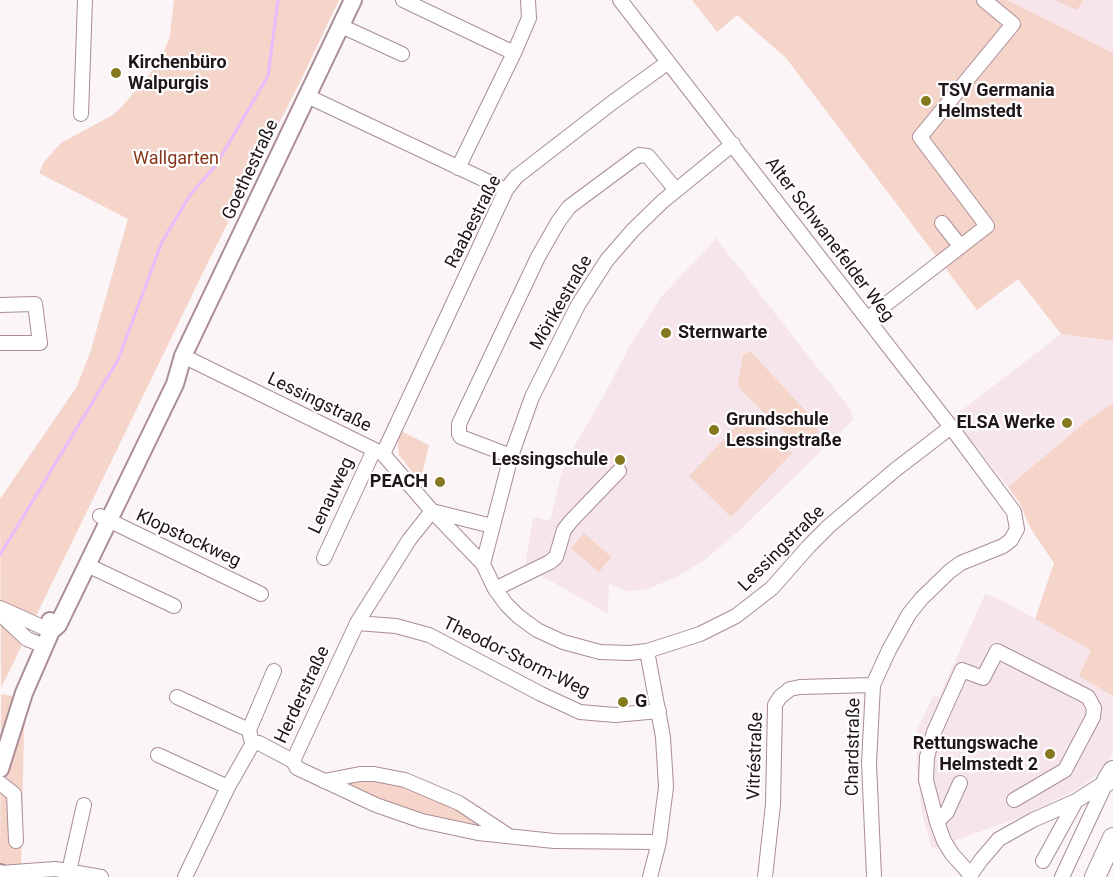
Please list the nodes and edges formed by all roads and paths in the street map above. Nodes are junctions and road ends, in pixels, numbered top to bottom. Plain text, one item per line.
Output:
1 (85, 0) edge
2 (353, 0) edge
3 (403, 0) edge
4 (528, 0) edge
5 (620, 0) edge
6 (984, 0) edge
7 (341, 26) junction
8 (514, 53) junction
9 (402, 54) dead end
10 (667, 63) junction
11 (307, 96) junction
12 (81, 114) dead end
13 (733, 144) junction
14 (458, 168) junction
15 (506, 190) junction
16 (676, 190) junction
17 (942, 223) dead end
18 (960, 246) junction
19 (0, 305) edge
20 (867, 319) junction
21 (0, 343) edge
22 (183, 356) junction
23 (951, 427) junction
24 (378, 452) junction
25 (511, 456) junction
26 (619, 471) dead end
27 (1008, 503) joint
28 (428, 506) junction
29 (104, 518) junction
30 (492, 526) junction
31 (324, 558) dead end
32 (483, 564) junction
33 (87, 565) junction
34 (495, 589) junction
35 (261, 594) dead end
36 (174, 606) dead end
37 (0, 608) edge
38 (0, 614) edge
39 (357, 623) junction
40 (47, 638) junction
41 (647, 651) junction
42 (274, 671) dead end
43 (873, 685) junction
44 (177, 697) dead end
45 (659, 711) junction
46 (251, 736) junction
47 (158, 755) dead end
48 (292, 761) junction
49 (0, 769) edge
50 (1110, 776) edge
51 (324, 782) junction
52 (0, 783) edge
53 (960, 783) dead end
54 (228, 786) junction
55 (1014, 800) dead end
56 (1076, 801) junction
57 (84, 805) dead end
58 (937, 822) junction
59 (511, 837) junction
60 (1113, 838) edge
61 (16, 842) dead end
62 (659, 842) junction
63 (1043, 861) dead end
64 (69, 870) junction
65 (0, 874) edge
66 (970, 875) edge
67 (101, 877) edge
68 (185, 877) edge
69 (650, 877) edge
70 (765, 877) edge
71 (874, 877) edge
72 (1062, 877) edge
73 (1095, 877) edge

1 - 12 street
2 - 7 main road, Goethestraße
3 - 8 street
4 - 8 street
5 - 10 street, Alter Schwanefelder Weg
6 - 18 street
7 - 9 street
7 - 11 main road, Goethestraße
8 - 14 street
10 - 13 street, Alter Schwanefelder Weg
10 - 15 street, Raabestraße
11 - 14 street
11 - 22 main road, Goethestraße
13 - 16 street, Mörikestraße
13 - 20 street, Alter Schwanefelder Weg
14 - 15 street
15 - 24 street, Raabestraße
16 - 25 street, Mörikestraße
16 - 25 street
17 - 18 street
18 - 20 street
19 - 21 street
20 - 23 street, Alter Schwanefelder Weg
22 - 24 street, Lessingstraße
22 - 29 main road, Goethestraße
23 - 27 street, Alter Schwanefelder Weg
23 - 41 street, Lessingstraße
24 - 28 street, Lessingstraße
24 - 31 street, Lenauweg
25 - 30 street, Mörikestraße
26 - 34 street
27 - 43 street, Chardstraße
28 - 30 street
28 - 32 street, Lessingstraße
28 - 39 street, Herderstraße
29 - 33 main road, Goethestraße
29 - 35 street, Klopstockweg
29 - 40 main road, Goethestraße
30 - 32 street, Mörikestraße
32 - 34 street, Lessingstraße
33 - 36 street
33 - 40 main road, Goethestraße
34 - 41 street, Lessingstraße
37 - 40 street
38 - 40 street
39 - 45 street, Theodor-Storm-Weg
39 - 48 street, Herderstraße
40 - 49 main road, Goethestraße
41 - 45 street
42 - 46 street
43 - 70 street, Vitréstraße
43 - 71 street, Chardstraße
44 - 46 street
45 - 62 street
46 - 48 street, Herderstraße
46 - 54 street, Herderstraße
47 - 54 street
48 - 51 street
50 - 56 street
50 - 72 street
51 - 59 street
51 - 59 street
52 - 61 street
53 - 58 street
54 - 68 street, Herderstraße
55 - 58 street
56 - 63 street
56 - 66 street
57 - 64 street
58 - 66 street
59 - 62 street
60 - 73 highway
62 - 69 street
64 - 65 street
64 - 67 street

